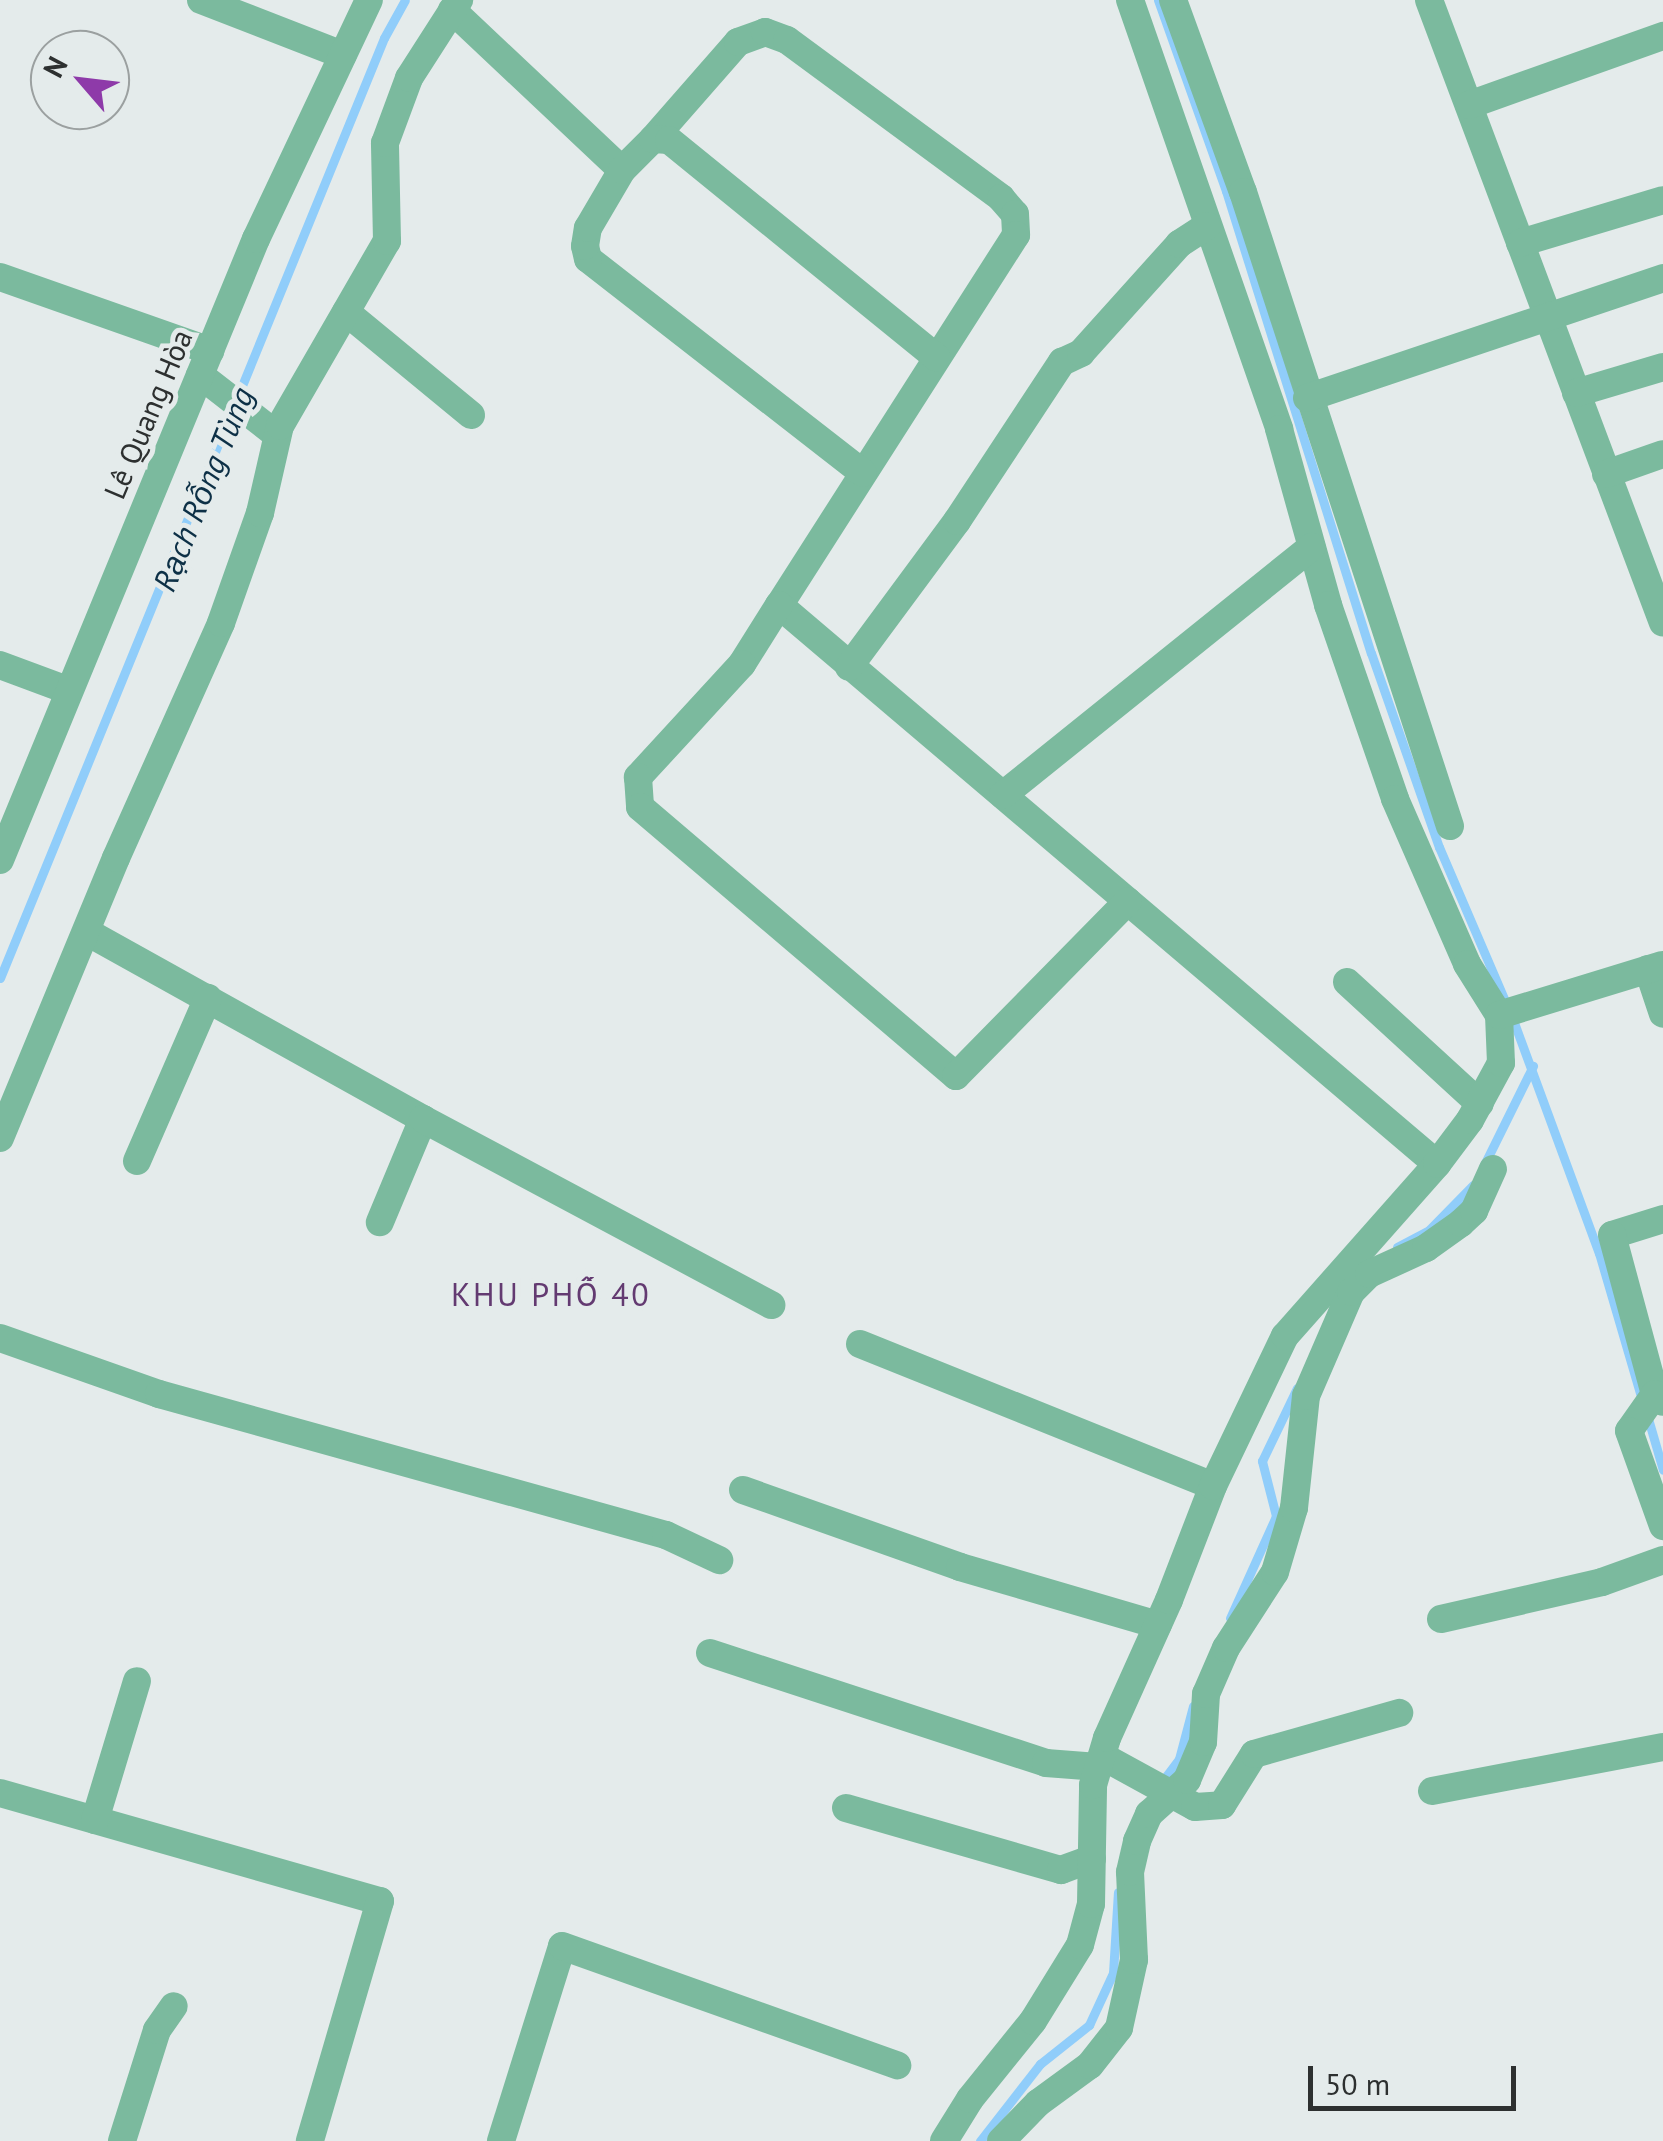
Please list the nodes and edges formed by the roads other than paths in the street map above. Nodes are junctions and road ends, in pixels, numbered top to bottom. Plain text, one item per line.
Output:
1 (202, 0) edge
2 (369, 0) edge
3 (1130, 0) edge
4 (1173, 0) edge
5 (1429, 0) edge
6 (456, 5) edge
7 (1663, 36) edge
8 (343, 56) junction
9 (1469, 105) junction
10 (653, 139) junction
11 (622, 170) junction
12 (1663, 200) edge
13 (1206, 226) junction
14 (1520, 243) junction
15 (0, 278) edge
16 (1663, 278) edge
17 (346, 312) junction
18 (1548, 318) junction
19 (937, 358) junction
20 (1663, 367) edge
21 (209, 372) junction
22 (1576, 393) junction
23 (1307, 398) junction
24 (471, 415) dead end
25 (269, 429) junction
26 (1663, 454) edge
27 (863, 473) junction
28 (1606, 474) junction
29 (1324, 530) junction
30 (779, 605) junction
31 (1663, 623) edge
32 (0, 666) edge
33 (850, 667) junction
34 (67, 690) junction
35 (1003, 796) junction
36 (1450, 826) dead end
37 (0, 860) edge
38 (1128, 901) junction
39 (87, 932) junction
40 (1655, 967) edge
41 (1348, 982) dead end
42 (208, 998) junction
43 (1501, 1014) junction
44 (1663, 1014) edge
45 (1480, 1104) junction
46 (423, 1119) junction
47 (0, 1138) edge
48 (137, 1161) dead end
49 (1436, 1164) junction
50 (1493, 1169) dead end
51 (1663, 1219) edge
52 (380, 1222) dead end
53 (772, 1305) dead end
54 (0, 1338) edge
55 (860, 1344) dead end
56 (1650, 1405) edge
57 (1214, 1486) junction
58 (743, 1490) dead end
59 (1663, 1526) edge
60 (719, 1560) dead end
61 (1663, 1560) edge
62 (1441, 1618) dead end
63 (1158, 1624) junction
64 (710, 1654) dead end
65 (137, 1681) dead end
66 (1400, 1713) dead end
67 (1663, 1747) edge
68 (1108, 1764) junction
69 (1432, 1790) dead end
70 (0, 1792) edge
71 (1168, 1793) junction
72 (846, 1808) dead end
73 (96, 1820) junction
74 (1092, 1858) junction
75 (174, 2006) dead end
76 (897, 2065) dead end
77 (122, 2141) edge
78 (310, 2141) edge
79 (501, 2141) edge
80 (944, 2141) edge
81 (1002, 2141) edge

1 - 8 street
2 - 8 street, Lê Quang Hòa
3 - 13 street
4 - 23 street
5 - 9 street
6 - 11 street
6 - 17 street
7 - 9 street
8 - 21 street, Lê Quang Hòa
9 - 14 street
10 - 11 street
10 - 19 street
10 - 19 street
11 - 27 street
12 - 14 street
13 - 29 street
13 - 33 street
14 - 18 street
15 - 21 street
16 - 18 street
17 - 24 street
17 - 25 street
18 - 22 street
18 - 23 street
19 - 27 street
20 - 22 street
21 - 25 street
21 - 34 street, Lê Quang Hòa
22 - 28 street
23 - 29 street
25 - 39 street
26 - 28 street
27 - 30 street
28 - 31 street
29 - 35 street
29 - 36 street
29 - 43 street
30 - 33 street
30 - 38 street
32 - 34 street
33 - 35 street
34 - 37 street, Lê Quang Hòa
35 - 38 street
38 - 49 street
39 - 42 street
39 - 47 street
40 - 43 street
40 - 44 street
41 - 45 street
42 - 46 street
42 - 48 street
43 - 45 street
45 - 49 street
46 - 52 street
46 - 53 street
49 - 57 street
50 - 71 street
51 - 56 street
54 - 60 street
55 - 57 street
56 - 59 street
57 - 63 street
58 - 63 street
61 - 62 street
63 - 68 street
64 - 68 street
65 - 73 street
66 - 71 street
67 - 69 street
68 - 71 street
68 - 74 street
70 - 73 street
71 - 81 street
72 - 74 street
73 - 78 street
74 - 80 street
75 - 77 street
76 - 79 street

